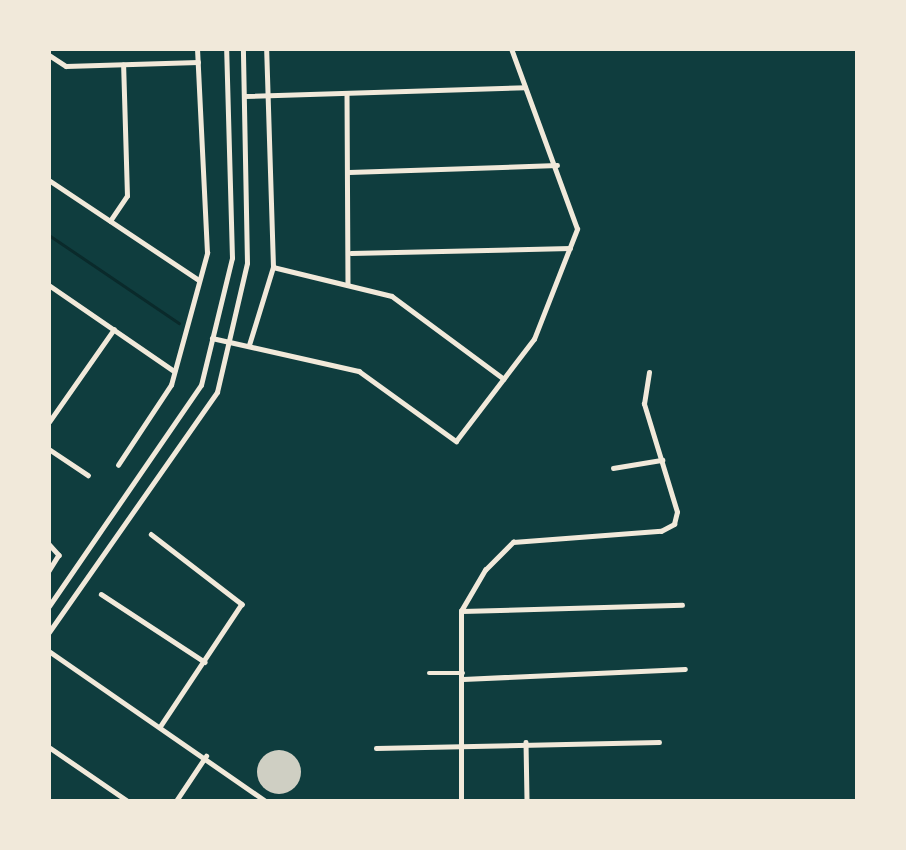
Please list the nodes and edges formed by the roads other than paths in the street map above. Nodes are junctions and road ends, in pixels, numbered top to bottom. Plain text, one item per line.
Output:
1 (197, 49) edge
2 (226, 49) edge
3 (243, 49) edge
4 (267, 49) edge
5 (511, 49) edge
6 (49, 55) edge
7 (198, 62) junction
8 (123, 65) junction
9 (525, 87) junction
10 (347, 93) junction
11 (268, 95) junction
12 (245, 96) junction
13 (557, 165) junction
14 (349, 172) junction
15 (49, 180) edge
16 (110, 221) junction
17 (570, 248) junction
18 (351, 253) junction
19 (273, 267) junction
20 (200, 280) junction
21 (49, 285) edge
22 (348, 285) junction
23 (114, 329) junction
24 (212, 338) junction
25 (228, 341) junction
26 (249, 346) junction
27 (174, 371) junction
28 (649, 372) dead end
29 (503, 379) junction
30 (49, 422) edge
31 (49, 449) edge
32 (662, 460) junction
33 (118, 465) dead end
34 (613, 468) dead end
35 (88, 475) dead end
36 (151, 534) dead end
37 (49, 544) edge
38 (49, 571) edge
39 (101, 594) dead end
40 (682, 605) dead end
41 (49, 606) edge
42 (461, 611) junction
43 (49, 632) edge
44 (49, 651) edge
45 (205, 662) junction
46 (685, 669) dead end
47 (429, 673) dead end
48 (463, 676) junction
49 (161, 726) junction
50 (526, 742) junction
51 (659, 742) dead end
52 (462, 745) junction
53 (49, 747) edge
54 (376, 748) dead end
55 (205, 756) junction
56 (128, 801) edge
57 (176, 801) edge
58 (266, 801) edge
59 (461, 801) edge
60 (527, 801) edge

1 - 7 street
2 - 24 street
3 - 12 street
4 - 11 street
5 - 9 street
6 - 8 street
7 - 8 street
7 - 20 street
8 - 16 street
9 - 10 street
9 - 13 street
10 - 11 street
10 - 14 street
11 - 12 street
11 - 19 street
12 - 25 street
13 - 14 street
13 - 17 street
14 - 18 street
15 - 16 street
16 - 20 street
17 - 18 street
17 - 29 street
18 - 22 street
19 - 22 street
19 - 26 street
20 - 27 street
21 - 23 street
22 - 29 street
23 - 27 street
23 - 30 street
24 - 25 street
24 - 41 street
25 - 26 street
25 - 43 street
26 - 29 street
27 - 33 street
28 - 32 street
31 - 35 street
32 - 34 street
32 - 42 street
36 - 45 street
37 - 38 street
39 - 45 street
40 - 42 street
42 - 48 street
44 - 49 street
45 - 49 street
46 - 48 street
47 - 48 street
48 - 52 street
49 - 55 street
50 - 51 street
50 - 52 street
50 - 60 street
52 - 54 street
52 - 59 street
53 - 56 street
55 - 57 street
55 - 58 street

